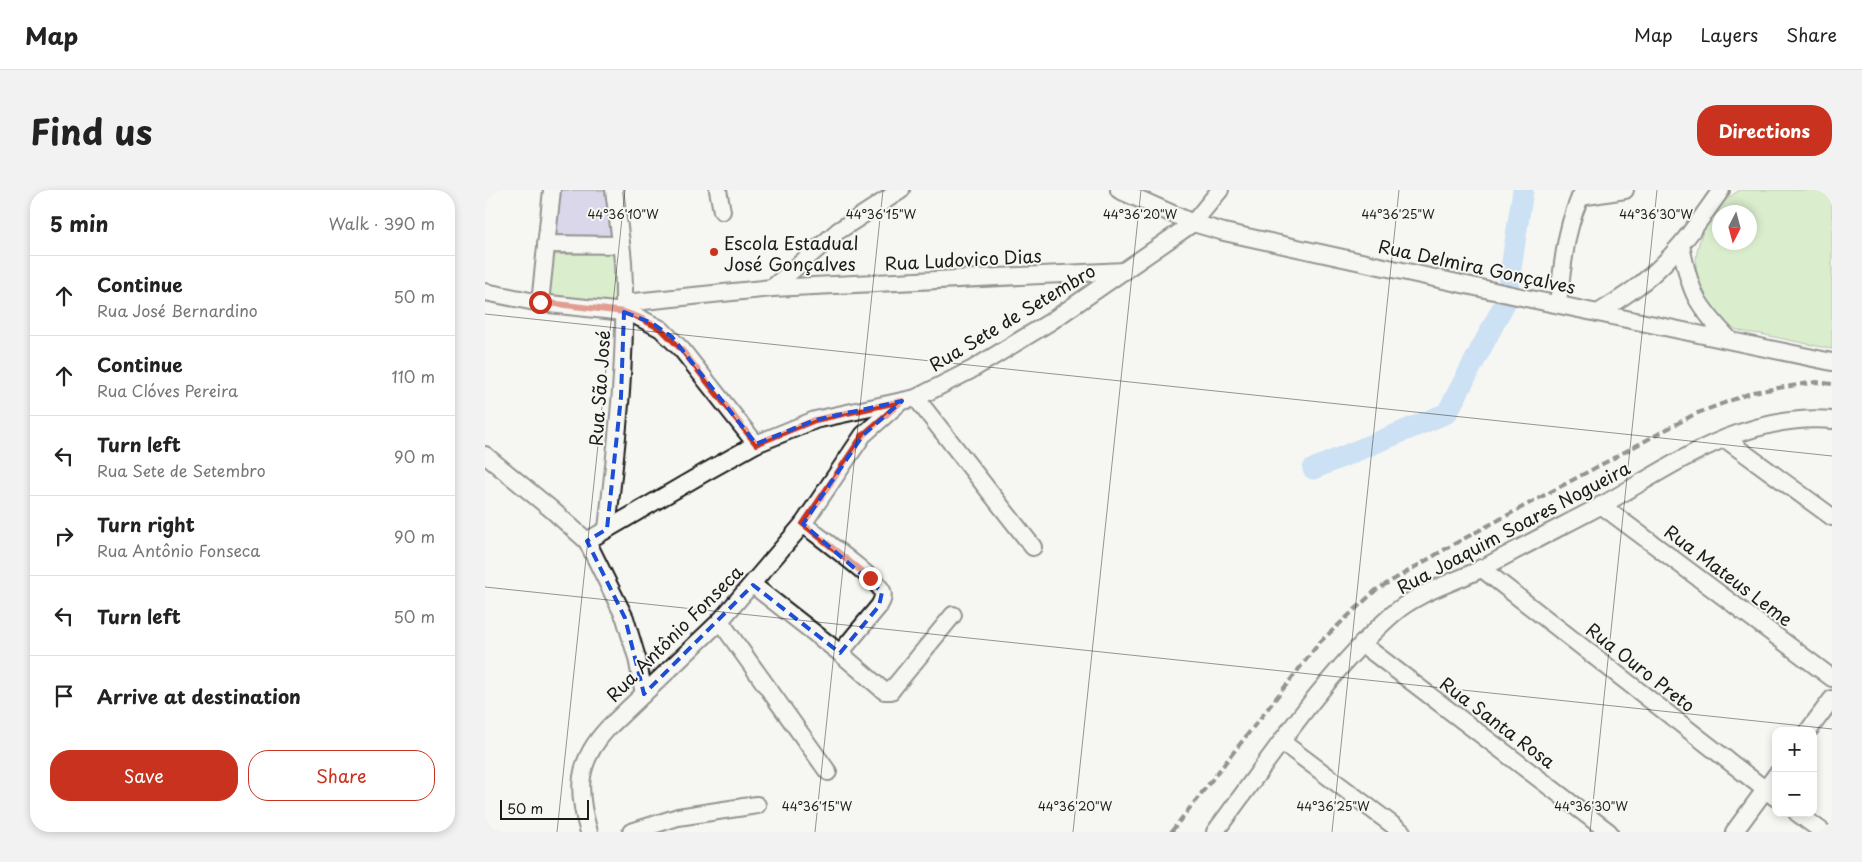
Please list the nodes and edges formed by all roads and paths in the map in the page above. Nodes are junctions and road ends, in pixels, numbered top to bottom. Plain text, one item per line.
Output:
1 (551, 190) edge
2 (614, 190) edge
3 (718, 190) edge
4 (901, 190) edge
5 (1119, 190) edge
6 (1220, 190) edge
7 (1625, 190) edge
8 (1721, 190) edge
9 (1582, 194) edge
10 (722, 211) dead end
11 (1193, 223) junction
12 (546, 244) junction
13 (621, 245) junction
14 (1681, 245) junction
15 (1125, 271) junction
16 (771, 288) junction
17 (485, 292) edge
18 (540, 302) junction
19 (1558, 304) junction
20 (624, 308) junction
21 (1597, 313) junction
22 (1730, 340) junction
23 (1832, 362) edge
24 (909, 399) junction
25 (1832, 420) edge
26 (1725, 439) junction
27 (756, 444) junction
28 (487, 459) edge
29 (1601, 505) junction
30 (1832, 517) edge
31 (803, 524) junction
32 (607, 529) junction
33 (587, 541) junction
34 (1033, 547) dead end
35 (1481, 568) junction
36 (753, 585) junction
37 (953, 615) dead end
38 (720, 621) junction
39 (1362, 644) junction
40 (840, 653) junction
41 (1832, 678) edge
42 (644, 694) junction
43 (1832, 699) edge
44 (1811, 727) edge
45 (1282, 742) junction
46 (828, 772) dead end
47 (1771, 794) edge
48 (757, 805) dead end
49 (1802, 817) edge
50 (589, 832) edge
51 (631, 832) edge
52 (1215, 832) edge
53 (1402, 832) edge
54 (1609, 832) edge
55 (1734, 832) edge
56 (1823, 832) edge

1 - 12 street
2 - 13 street, Rua São José
3 - 10 street
4 - 16 street
5 - 11 street, Rua Delmira Gonçalves
6 - 11 street, Rua Sete de Setembro
7 - 9 street
8 - 14 street
9 - 19 street
11 - 15 street, Rua Sete de Setembro
11 - 19 street, Rua Delmira Gonçalves
12 - 13 street
12 - 18 street
13 - 20 street, Rua São José
14 - 21 street
14 - 22 street
15 - 16 street, Rua Ludovico Dias
15 - 24 street, Rua Sete de Setembro
16 - 20 street, Rua Ludovico Dias
17 - 18 street
18 - 20 street
19 - 21 street, Rua Delmira Gonçalves
20 - 27 street
20 - 32 street, Rua São José
21 - 22 street, Rua Delmira Gonçalves
22 - 23 street, Rua Delmira Gonçalves
24 - 27 street, Rua Sete de Setembro
24 - 31 street, Rua Antônio Fonseca
24 - 34 street
25 - 26 street, Rua Joaquim Soares Nogueira
26 - 29 street, Rua Joaquim Soares Nogueira
26 - 30 street
27 - 32 street, Rua Sete de Setembro
28 - 33 street
29 - 35 street, Rua Joaquim Soares Nogueira
29 - 41 street, Rua Mateus Leme
31 - 36 street, Rua Antônio Fonseca
31 - 40 street
32 - 33 street, Rua Sete de Setembro
33 - 42 street
35 - 39 street, Rua Joaquim Soares Nogueira
35 - 47 street, Rua Ouro Preto
36 - 38 street, Rua Antônio Fonseca
36 - 40 street
37 - 40 street
38 - 42 street, Rua Antônio Fonseca
38 - 46 street
39 - 45 street, Rua Joaquim Soares Nogueira
39 - 54 street, Rua Santa Rosa
42 - 50 street, Rua Antônio Fonseca
43 - 44 street
45 - 52 street, Rua Joaquim Soares Nogueira
45 - 53 street
47 - 55 street
48 - 51 street
49 - 56 street

